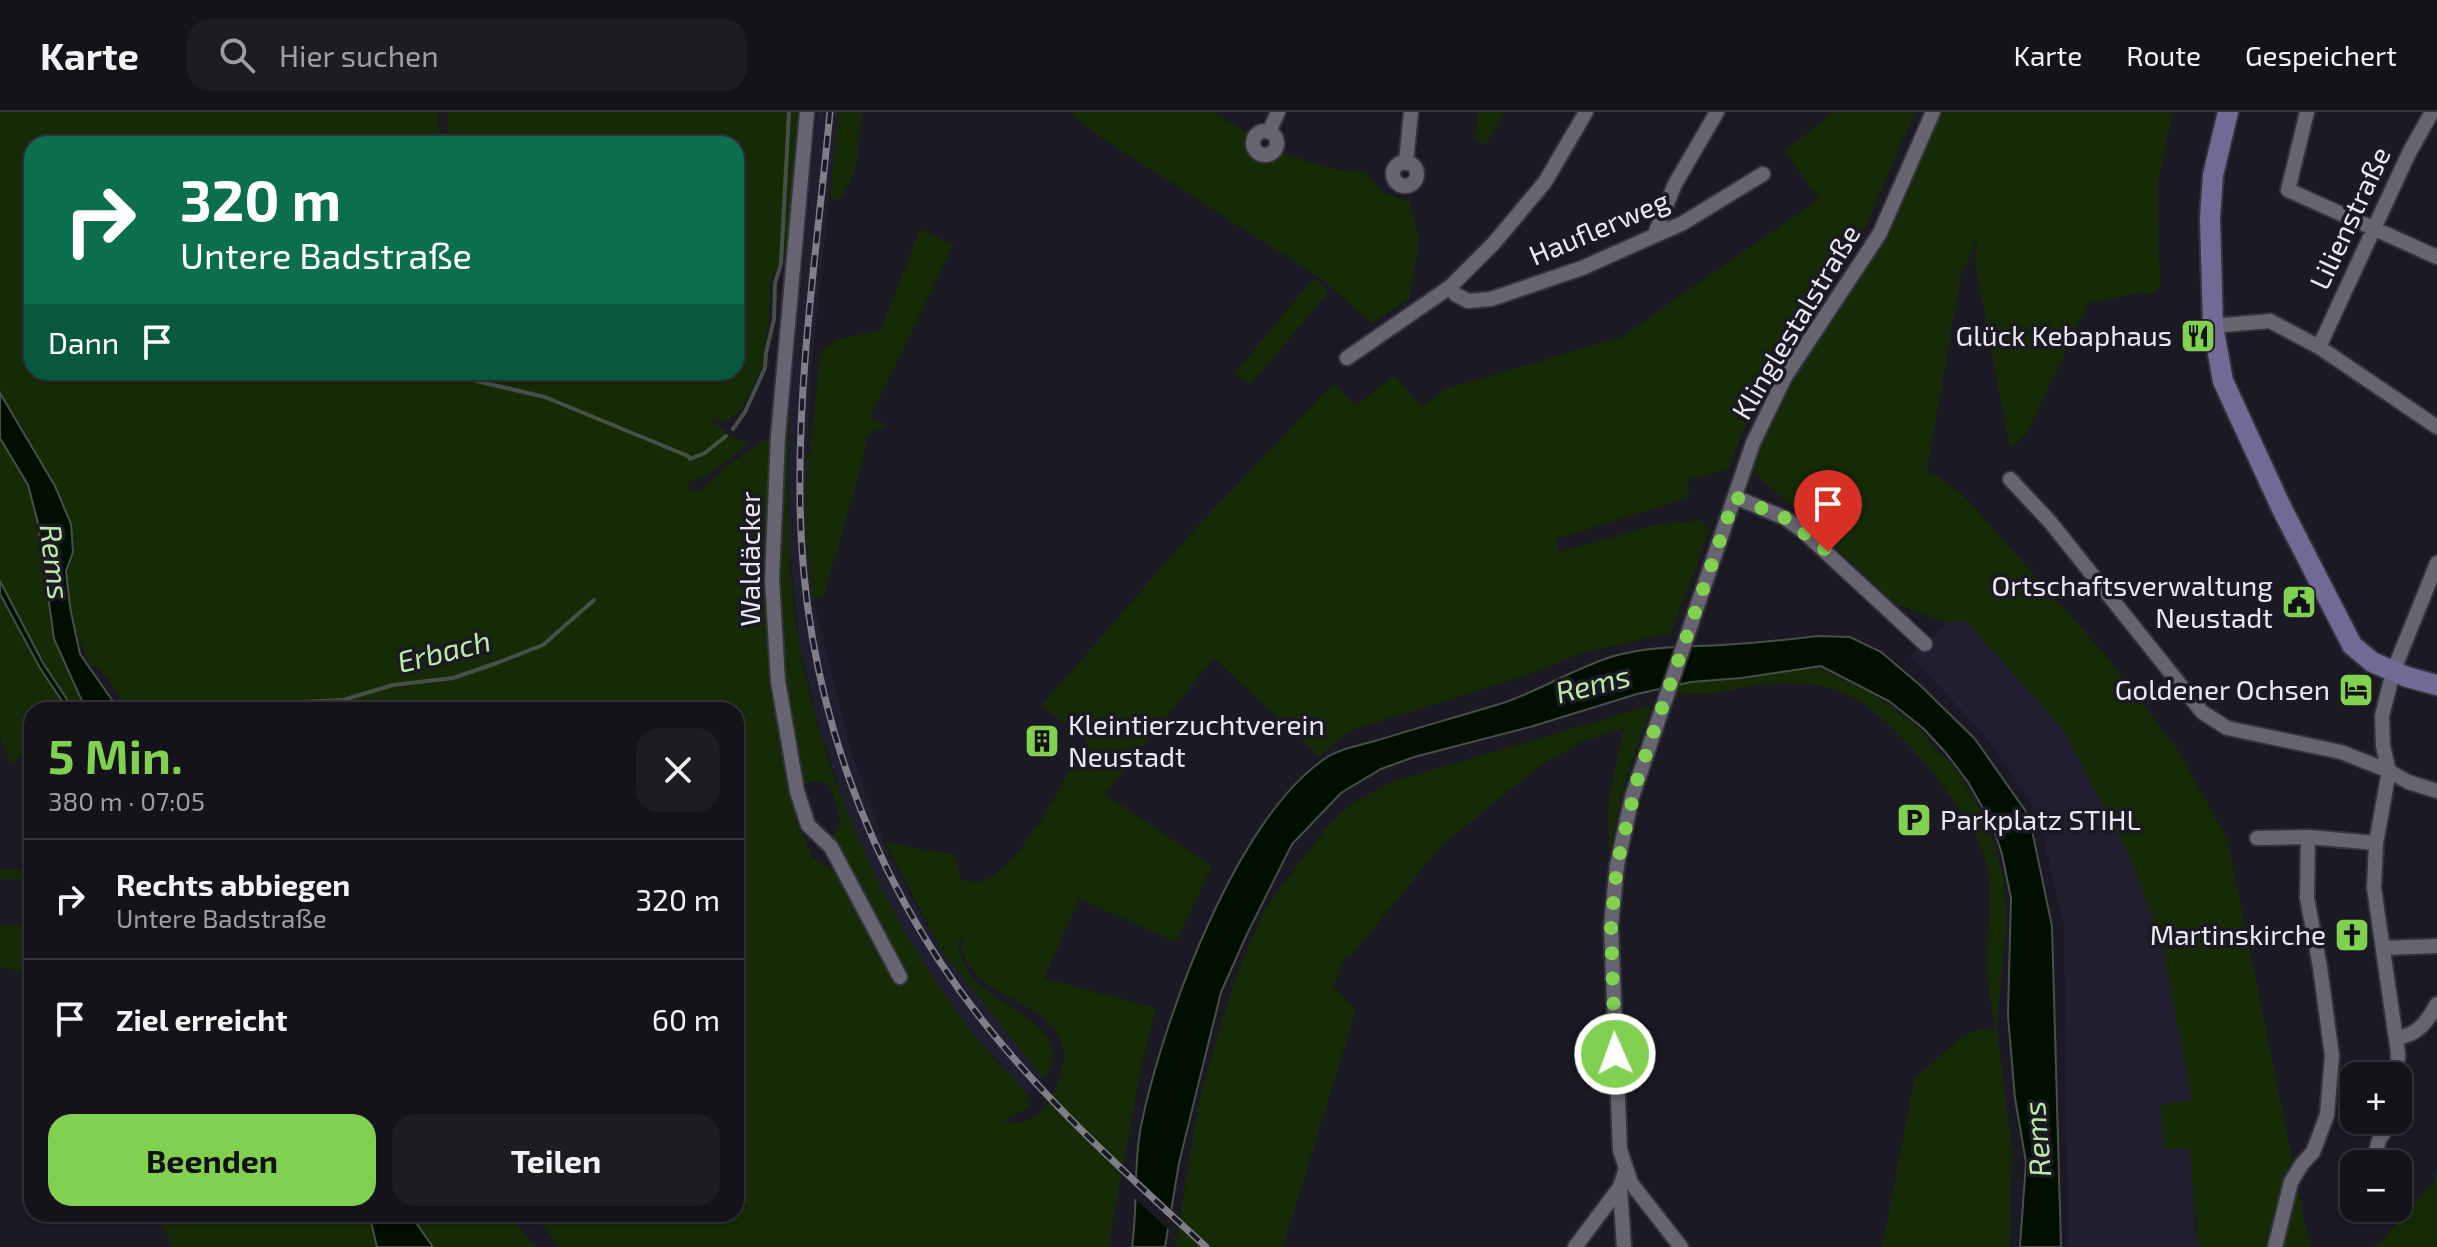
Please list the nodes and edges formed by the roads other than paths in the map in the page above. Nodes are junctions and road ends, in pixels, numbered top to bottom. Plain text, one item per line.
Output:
1 (807, 112) edge
2 (1278, 112) edge
3 (1411, 112) edge
4 (1586, 112) edge
5 (1717, 112) edge
6 (1933, 112) edge
7 (2228, 112) edge
8 (2307, 112) edge
9 (2432, 112) edge
10 (1269, 132) dead end
11 (1406, 163) dead end
12 (1763, 174) dead end
13 (2374, 228) junction
14 (1654, 236) junction
15 (2437, 257) edge
16 (1450, 287) junction
17 (2213, 326) junction
18 (2319, 347) junction
19 (1347, 358) dead end
20 (2437, 427) edge
21 (2010, 479) dead end
22 (1735, 497) junction
23 (2437, 563) edge
24 (1925, 644) dead end
25 (2393, 672) junction
26 (2437, 685) edge
27 (2389, 771) junction
28 (2437, 791) edge
29 (2308, 837) junction
30 (2257, 838) dead end
31 (2376, 843) junction
32 (2437, 946) edge
33 (2383, 948) junction
34 (900, 977) dead end
35 (2437, 1004) edge
36 (2396, 1038) junction
37 (2397, 1062) edge
38 (1625, 1171) junction
39 (1620, 1187) junction
40 (1575, 1247) edge
41 (1624, 1247) edge
42 (1681, 1247) edge
43 (2275, 1247) edge

1 - 34 street, Waldäcker
2 - 10 street
3 - 11 street
4 - 16 street
5 - 14 street
6 - 22 street, Klinglestalstraße
7 - 17 street
8 - 13 street
9 - 13 street, Lilienstraße
12 - 14 street, Hauflerweg
13 - 15 street
13 - 18 street, Lilienstraße
14 - 16 street, Hauflerweg
16 - 19 street
17 - 18 street
17 - 25 street
18 - 20 street
21 - 27 street
22 - 24 street
22 - 38 street, Klinglestalstraße
23 - 25 street
25 - 26 street
25 - 27 street
27 - 28 street
27 - 31 street
29 - 30 street
29 - 31 street
29 - 43 street
31 - 33 street
32 - 33 street
33 - 36 street
35 - 36 street
36 - 37 street
38 - 39 street
38 - 42 street, Klinglestalstraße
39 - 40 street
39 - 41 street

